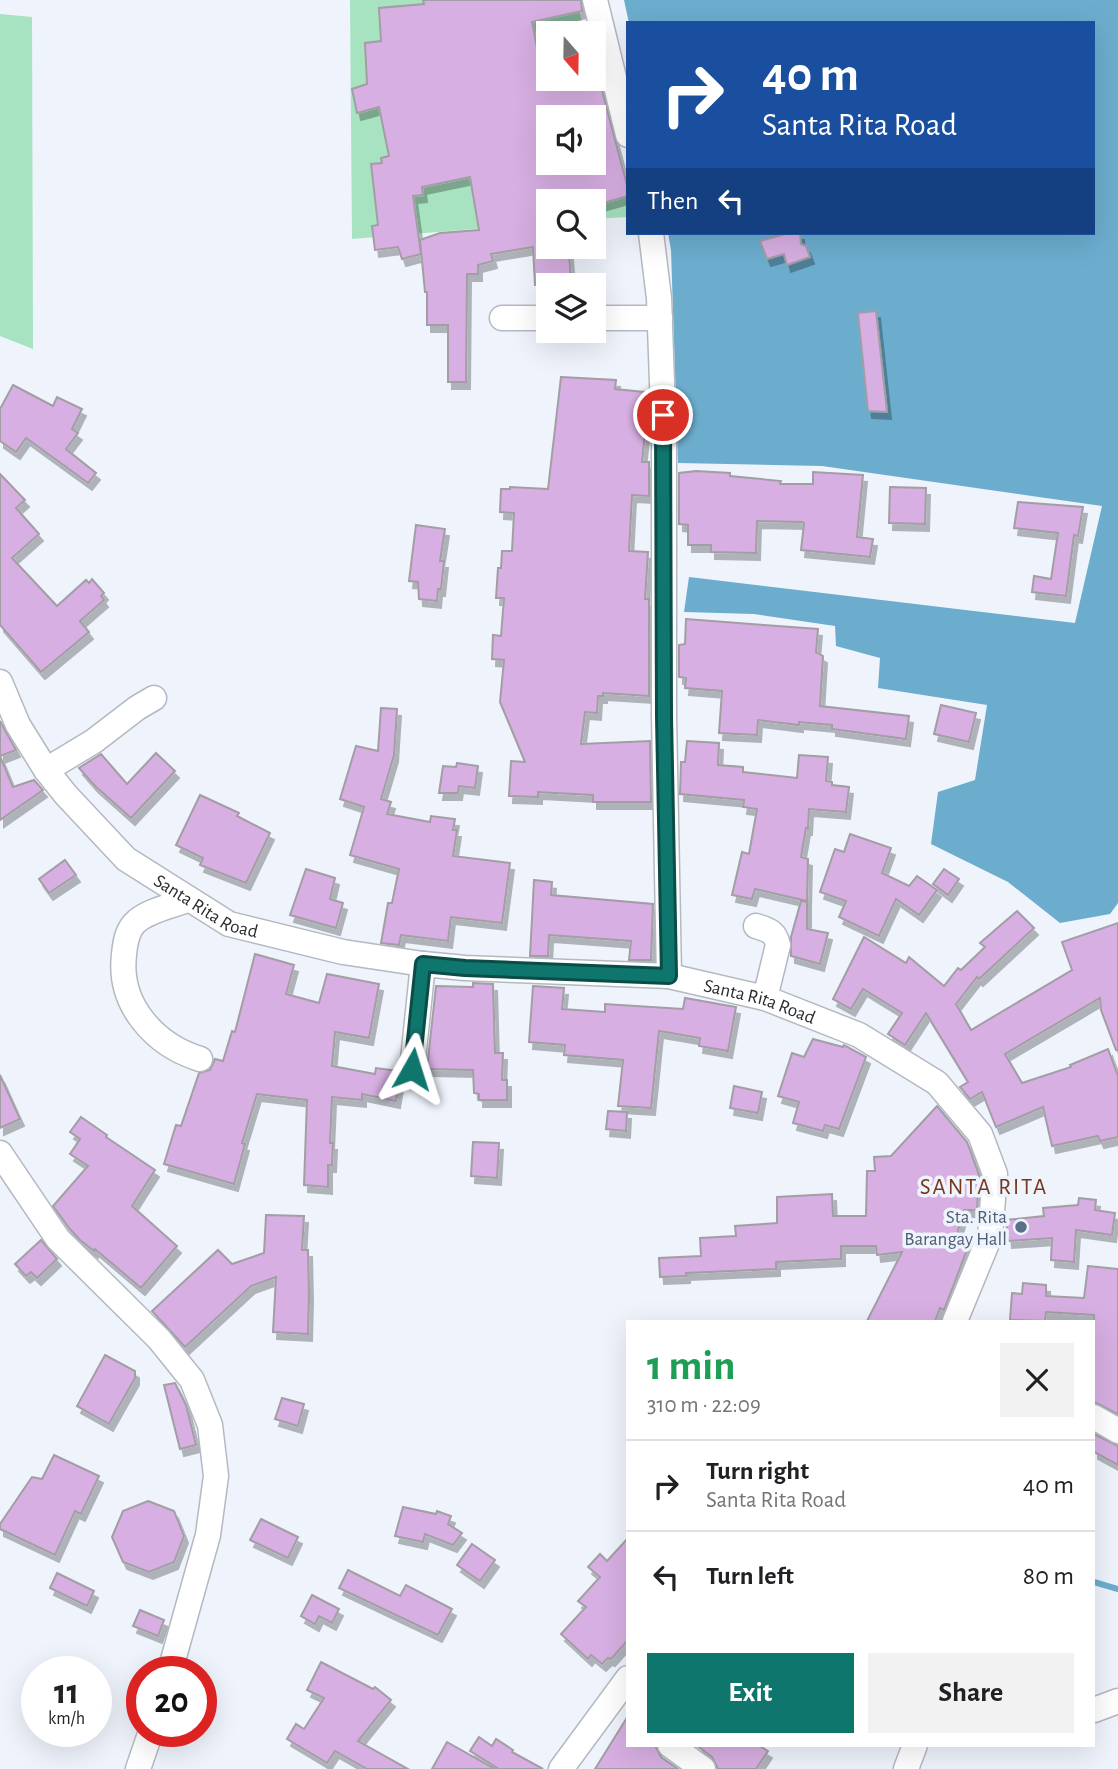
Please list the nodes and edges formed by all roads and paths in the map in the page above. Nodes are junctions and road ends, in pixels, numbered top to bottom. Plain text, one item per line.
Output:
1 (595, 0) edge
2 (623, 92) edge
3 (626, 118) edge
4 (651, 235) edge
5 (502, 318) dead end
6 (536, 318) edge
7 (606, 318) edge
8 (660, 318) junction
9 (0, 683) edge
10 (154, 698) dead end
11 (46, 770) junction
12 (187, 900) junction
13 (756, 926) dead end
14 (423, 964) junction
15 (669, 976) junction
16 (765, 998) junction
17 (200, 1059) dead end
18 (412, 1069) dead end
19 (0, 1153) edge
20 (955, 1320) edge
21 (1095, 1418) edge
22 (1118, 1431) edge
23 (174, 1656) edge
24 (626, 1685) edge
25 (1118, 1701) edge
26 (620, 1707) edge
27 (1095, 1710) edge
28 (146, 1747) edge
29 (673, 1747) edge
30 (914, 1747) edge
31 (138, 1769) edge
32 (561, 1769) edge
33 (703, 1769) edge
34 (906, 1769) edge

1 - 2 street
2 - 3 street
4 - 8 street
5 - 6 street
7 - 8 street
8 - 15 street
9 - 11 street, Santa Rita Road
10 - 11 street
11 - 12 street, Santa Rita Road
12 - 14 street, Santa Rita Road
12 - 17 street
13 - 16 street
14 - 15 street, Santa Rita Road
14 - 18 street
15 - 16 street, Santa Rita Road
16 - 20 street, Santa Rita Road
19 - 23 street
21 - 22 street
24 - 26 street
25 - 27 street
26 - 32 street
28 - 31 street
29 - 33 street
30 - 34 street

